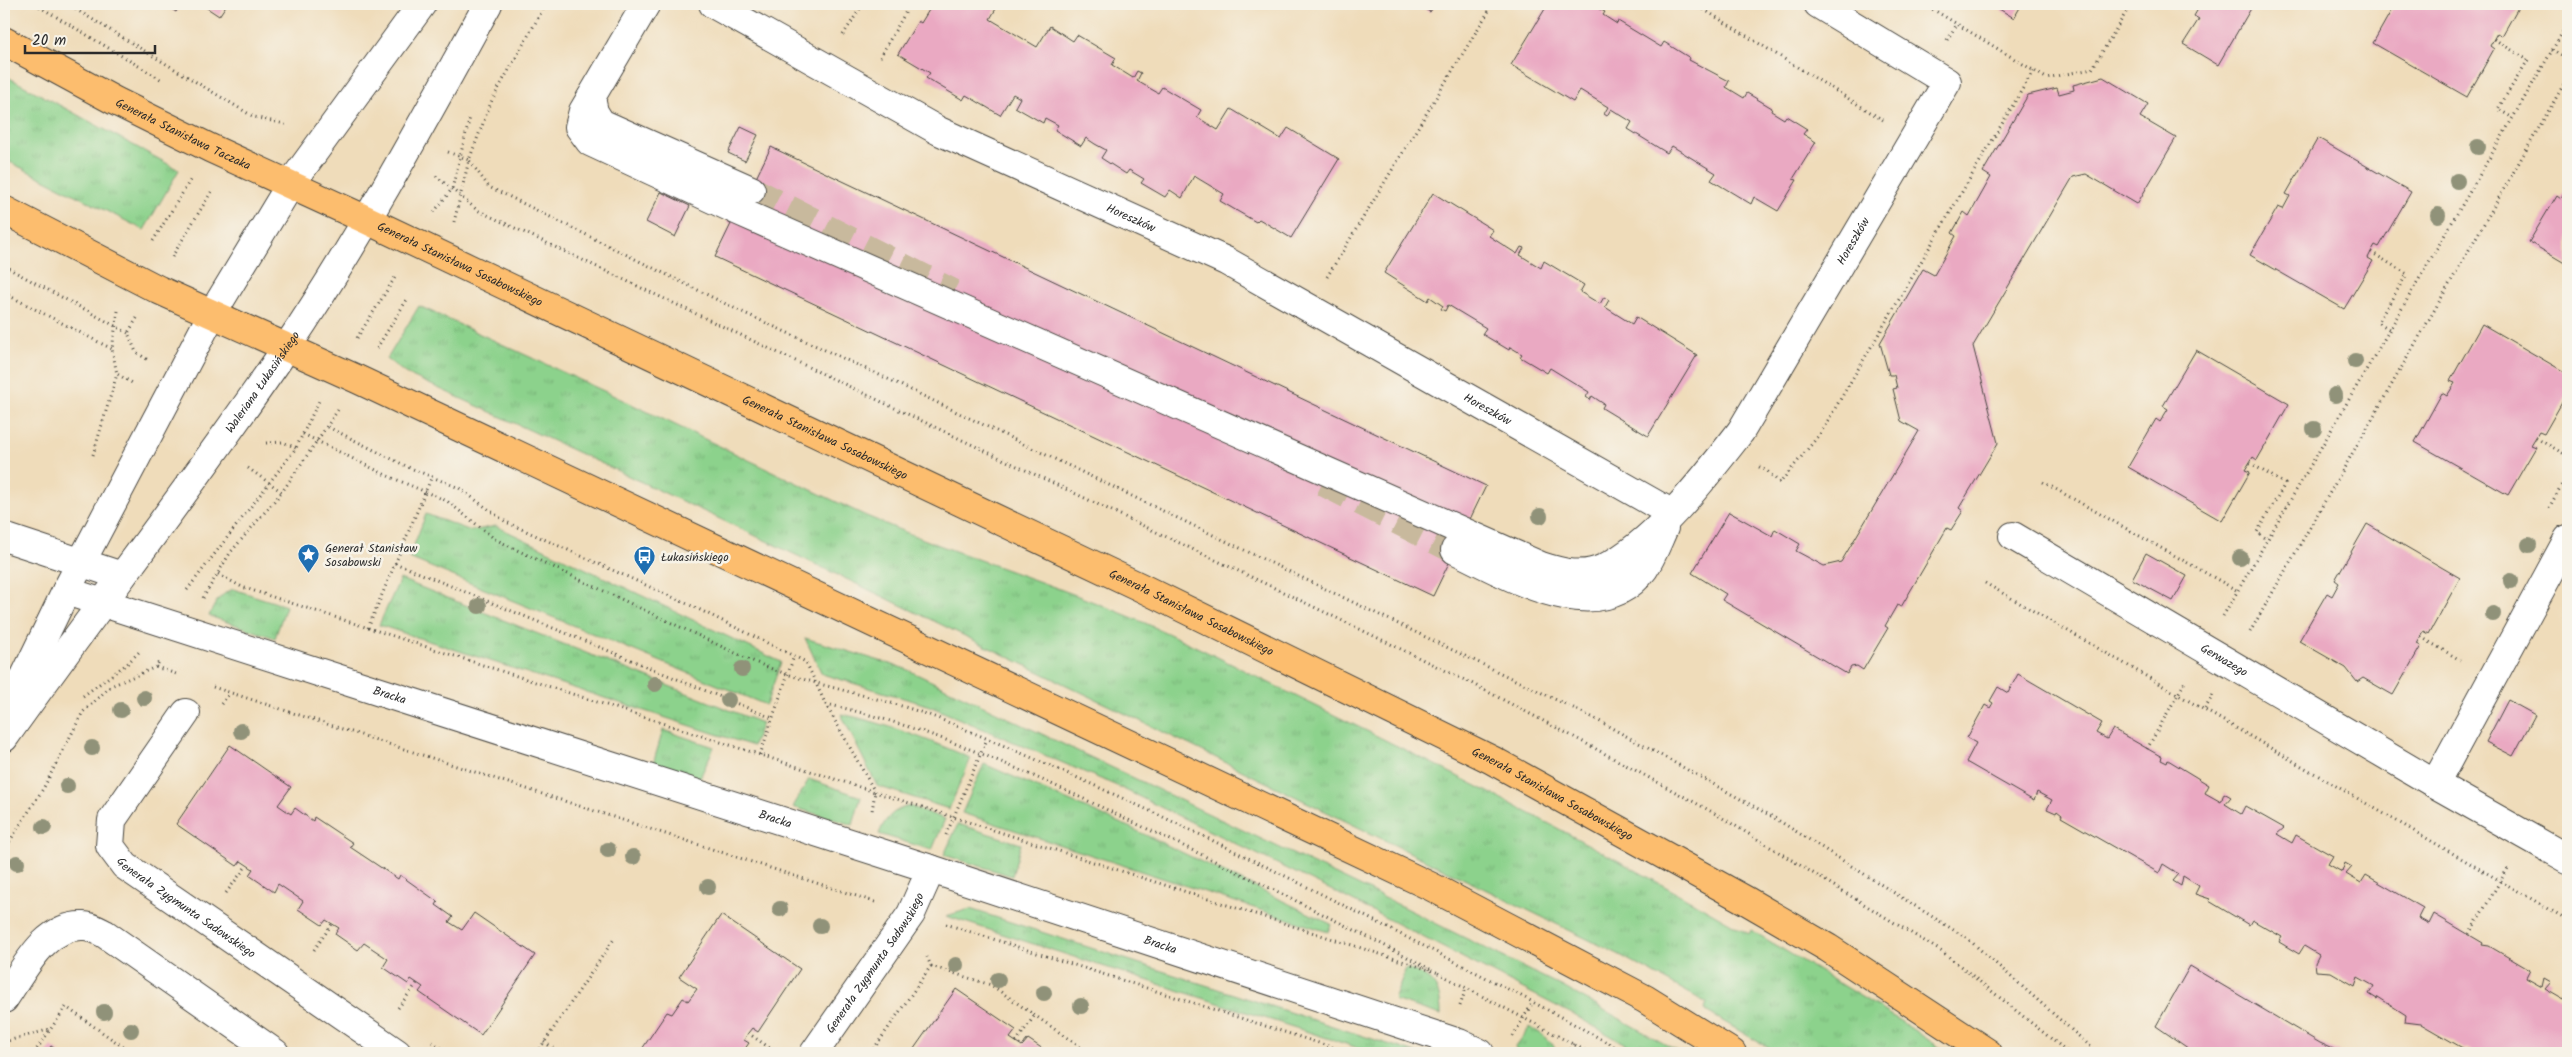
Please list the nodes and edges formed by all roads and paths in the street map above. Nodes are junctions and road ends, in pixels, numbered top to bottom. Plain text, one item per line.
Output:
1 (35, 4) edge
2 (67, 4) edge
3 (422, 4) edge
4 (488, 4) edge
5 (546, 4) edge
6 (646, 4) edge
7 (713, 4) edge
8 (1493, 4) edge
9 (1695, 4) edge
10 (1818, 4) edge
11 (1924, 4) edge
12 (2131, 4) edge
13 (908, 8) dead end
14 (2568, 23) edge
15 (2494, 39) dead end
16 (4, 41) edge
17 (2552, 50) junction
18 (2568, 60) edge
19 (2033, 71) junction
20 (2568, 77) edge
21 (169, 84) dead end
22 (862, 88) junction
23 (591, 98) junction
24 (471, 115) dead end
25 (2513, 118) junction
26 (1886, 121) dead end
27 (327, 134) junction
28 (440, 150) dead end
29 (460, 157) junction
30 (400, 159) junction
31 (469, 160) junction
32 (194, 175) dead end
33 (215, 184) dead end
34 (290, 185) junction
35 (452, 189) junction
36 (751, 190) tunnel mouth
37 (461, 196) junction
38 (4, 210) edge
39 (367, 220) junction
40 (452, 226) dead end
41 (154, 241) dead end
42 (416, 243) junction
43 (2371, 252) dead end
44 (168, 265) dead end
45 (4, 266) edge
46 (4, 293) edge
47 (408, 298) dead end
48 (1292, 299) junction
49 (119, 306) dead end
50 (212, 314) junction
51 (139, 315) dead end
52 (116, 326) junction
53 (2389, 329) junction
54 (128, 333) junction
55 (287, 346) junction
56 (112, 349) junction
57 (374, 353) dead end
58 (150, 361) dead end
59 (337, 370) junction
60 (117, 374) junction
61 (139, 386) dead end
62 (341, 407) dead end
63 (328, 427) junction
64 (303, 434) junction
65 (2536, 438) dead end
66 (318, 442) junction
67 (264, 443) dead end
68 (296, 448) junction
69 (2568, 456) edge
70 (91, 462) dead end
71 (241, 462) dead end
72 (2250, 463) dead end
73 (1756, 466) dead end
74 (2568, 473) edge
75 (432, 476) junction
76 (2042, 482) dead end
77 (269, 483) junction
78 (282, 492) junction
79 (426, 492) junction
80 (1671, 513) junction
81 (2546, 513) dead end
82 (2013, 536) dead end
83 (4, 538) edge
84 (2268, 539) junction
85 (2568, 539) edge
86 (1455, 550) tunnel mouth
87 (81, 563) junction
88 (395, 563) junction
89 (218, 574) junction
90 (122, 576) junction
91 (1985, 583) dead end
92 (66, 591) junction
93 (2238, 591) junction
94 (104, 603) junction
95 (199, 604) dead end
96 (163, 622) junction
97 (368, 628) junction
98 (2421, 637) dead end
99 (2205, 646) junction
100 (163, 656) dead end
101 (794, 656) junction
102 (2232, 663) junction
103 (2465, 663) dead end
104 (156, 667) junction
105 (787, 675) junction
106 (182, 677) dead end
107 (816, 683) junction
108 (207, 685) dead end
109 (230, 693) junction
110 (2179, 693) junction
111 (78, 699) dead end
112 (825, 704) junction
113 (218, 709) dead end
114 (2205, 709) junction
115 (186, 713) dead end
116 (772, 718) junction
117 (4, 719) edge
118 (4, 738) edge
119 (987, 739) junction
120 (2147, 749) dead end
121 (979, 754) junction
122 (760, 755) junction
123 (2435, 784) junction
124 (875, 792) junction
125 (954, 816) junction
126 (2526, 835) junction
127 (863, 849) junction
128 (4, 850) edge
129 (2568, 859) edge
130 (247, 865) dead end
131 (931, 869) junction
132 (2501, 881) junction
133 (852, 894) junction
134 (222, 898) dead end
135 (910, 914) junction
136 (2568, 920) edge
137 (332, 924) dead end
138 (2469, 934) dead end
139 (614, 939) dead end
140 (925, 952) dead end
141 (309, 957) dead end
142 (931, 966) junction
143 (1439, 974) junction
144 (417, 983) dead end
145 (4, 1000) edge
146 (1533, 1002) junction
147 (393, 1015) dead end
148 (1035, 1015) junction
149 (1525, 1017) junction
150 (51, 1029) junction
151 (748, 1033) dead end
152 (425, 1037) dead end
153 (4, 1042) edge
154 (544, 1042) junction
155 (1016, 1042) dead end
156 (1509, 1043) dead end
157 (1574, 1044) junction
158 (34, 1053) edge
159 (132, 1053) edge
160 (275, 1053) edge
161 (397, 1053) edge
162 (449, 1053) edge
163 (537, 1053) edge
164 (560, 1053) edge
165 (778, 1053) edge
166 (814, 1053) edge
167 (871, 1053) edge
168 (1089, 1053) edge
169 (1350, 1053) edge
170 (1480, 1053) edge
171 (1568, 1053) edge
172 (1590, 1053) edge
173 (1626, 1053) edge
174 (1732, 1053) edge
175 (1988, 1053) edge
176 (2069, 1053) edge
177 (2098, 1053) edge

1 - 21 path
2 - 27 path
3 - 27 street
4 - 30 street, Waleriana Łukasińskiego
5 - 31 path
6 - 23 street
7 - 22 street, Horeszków
8 - 48 path
9 - 26 path
10 - 80 street, Horeszków
11 - 19 path
12 - 19 path
13 - 22 path
14 - 17 path
15 - 25 path
16 - 34 main road, Generała Stanisława Taczaka
17 - 18 path
17 - 25 path
19 - 73 path
20 - 102 path
22 - 48 street, Horeszków
23 - 36 street
23 - 80 street
24 - 29 path
25 - 53 path
27 - 34 street
28 - 29 path
29 - 31 path
29 - 35 path
30 - 35 path
30 - 39 street, Waleriana Łukasińskiego
31 - 37 path
31 - 177 path
32 - 41 path
33 - 44 path
34 - 39 main road, Generała Stanisława Taczaka
34 - 50 street
35 - 37 path
35 - 42 path
37 - 40 path
37 - 176 path
38 - 50 main road
39 - 42 main road, Generała Stanisława Sosabowskiego
39 - 55 street, Waleriana Łukasińskiego
42 - 59 path
42 - 175 main road, Generała Stanisława Sosabowskiego
43 - 53 path
45 - 52 path
46 - 56 path
47 - 57 path
48 - 80 street, Horeszków
49 - 52 path
50 - 55 main road
50 - 87 street
51 - 54 path
52 - 54 path
52 - 56 path
53 - 84 path
54 - 58 path
55 - 59 main road
55 - 90 street, Waleriana Łukasińskiego
56 - 60 path
59 - 64 path
59 - 174 main road
60 - 61 path
60 - 70 path
62 - 63 path
63 - 66 path
63 - 75 path
64 - 66 path
64 - 68 path
65 - 69 path
66 - 78 path
66 - 79 path
67 - 68 path
68 - 77 path
71 - 77 path
72 - 84 path
74 - 81 path
75 - 79 path
75 - 101 path
76 - 93 path
77 - 78 path
77 - 96 path
78 - 89 path
79 - 88 path
79 - 105 path
80 - 86 street
82 - 99 street, Gerwazego
83 - 87 street
84 - 93 path
85 - 123 street
87 - 90 street
87 - 92 street
88 - 97 path
88 - 116 path
89 - 95 path
89 - 97 path
90 - 94 street, Waleriana Łukasińskiego
91 - 110 path
92 - 94 street, Bracka
92 - 117 street
93 - 99 path
94 - 96 street, Bracka
94 - 118 street, Waleriana Łukasińskiego
96 - 111 path
96 - 127 street, Bracka
97 - 122 path
98 - 103 path
99 - 102 street, Gerwazego
99 - 110 path
100 - 104 path
101 - 105 path
101 - 107 path
102 - 114 path
102 - 123 street, Gerwazego
104 - 106 path
104 - 128 path
105 - 107 path
105 - 116 path
107 - 112 path
107 - 119 path
108 - 109 path
109 - 113 path
109 - 133 path
110 - 114 path
110 - 120 path
112 - 121 path
112 - 124 path
114 - 132 path
115 - 161 street, Generała Zygmunta Sadowskiego
116 - 122 path
119 - 121 path
119 - 146 path
121 - 125 path
121 - 143 path
122 - 124 path
123 - 126 street, Gerwazego
124 - 125 path
124 - 127 path
125 - 131 path
125 - 143 path
126 - 129 street, Gerwazego
126 - 132 path
127 - 131 street, Bracka
127 - 133 path
130 - 134 path
131 - 135 street, Generała Zygmunta Sadowskiego
131 - 170 street, Bracka
132 - 136 path
132 - 138 path
133 - 135 path
135 - 166 street, Generała Zygmunta Sadowskiego
135 - 169 path
137 - 141 path
139 - 154 path
140 - 142 path
142 - 148 path
142 - 167 path
143 - 149 path
144 - 147 path
145 - 160 street
146 - 149 path
146 - 173 path
148 - 155 path
148 - 168 path
149 - 156 path
149 - 157 path
150 - 153 path
150 - 158 path
150 - 159 path
151 - 165 path
152 - 162 path
154 - 163 path
154 - 164 path
157 - 171 path
157 - 172 path

